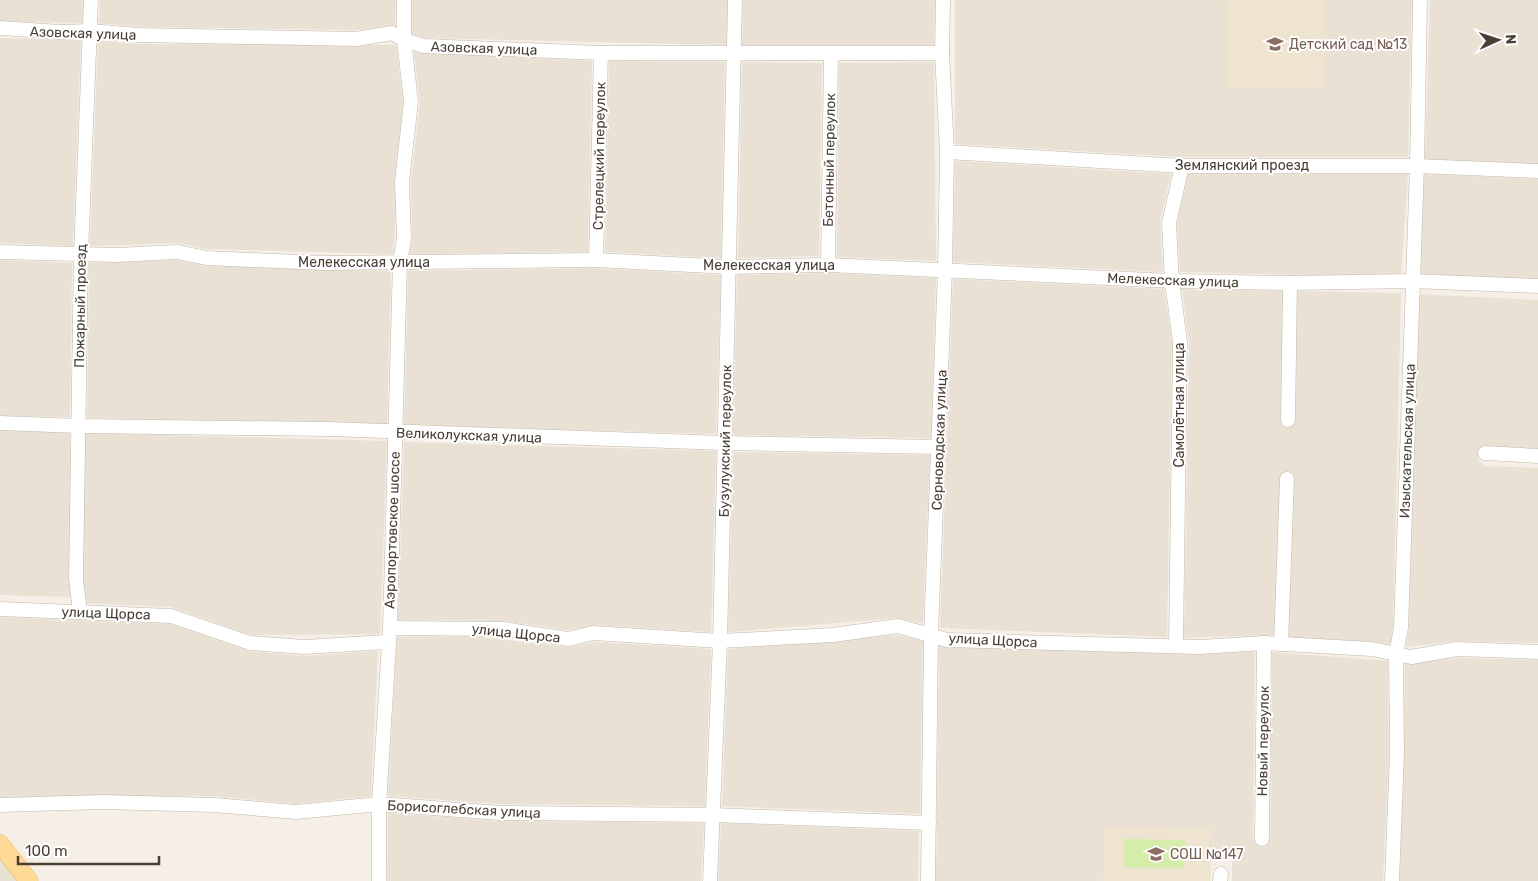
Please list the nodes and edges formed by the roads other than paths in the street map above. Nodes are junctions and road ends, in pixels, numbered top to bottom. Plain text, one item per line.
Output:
1 (91, 0) edge
2 (404, 0) edge
3 (735, 0) edge
4 (943, 0) edge
5 (1420, 0) edge
6 (0, 28) edge
7 (90, 31) junction
8 (404, 40) junction
9 (601, 53) junction
10 (734, 54) junction
11 (942, 54) junction
12 (831, 55) junction
13 (946, 152) junction
14 (1182, 166) junction
15 (1417, 166) junction
16 (1538, 171) edge
17 (0, 252) edge
18 (81, 254) junction
19 (596, 260) junction
20 (400, 262) junction
21 (828, 265) junction
22 (729, 267) junction
23 (945, 270) junction
24 (1172, 281) junction
25 (1412, 281) junction
26 (1290, 283) junction
27 (1538, 286) edge
28 (1288, 420) dead end
29 (0, 422) edge
30 (78, 426) junction
31 (395, 433) junction
32 (724, 443) junction
33 (939, 447) junction
34 (1486, 453) dead end
35 (1538, 456) edge
36 (1287, 479) dead end
37 (0, 609) edge
38 (80, 612) junction
39 (931, 634) junction
40 (388, 635) junction
41 (720, 641) junction
42 (1264, 643) junction
43 (1281, 644) junction
44 (1176, 646) junction
45 (1538, 652) edge
46 (1396, 654) junction
47 (379, 804) junction
48 (0, 805) edge
49 (713, 815) junction
50 (929, 823) junction
51 (1262, 838) dead end
52 (0, 844) edge
53 (29, 881) edge
54 (379, 881) edge
55 (710, 881) edge
56 (928, 881) edge
57 (1392, 881) edge

1 - 7 street, Пожарный проезд
2 - 8 street, Аэропортовское шоссе
3 - 10 street, Бузулукский переулок
4 - 11 street, Серноводская улица
5 - 15 street, Изыскательская улица
6 - 7 street, Азовская улица
7 - 8 street, Азовская улица
7 - 18 street, Пожарный проезд
8 - 9 street, Азовская улица
8 - 20 street, Аэропортовское шоссе
9 - 10 street, Азовская улица
9 - 19 street, Стрелецкий переулок
10 - 12 street, Азовская улица
10 - 22 street, Бузулукский переулок
11 - 12 street, Азовская улица
11 - 13 street, Серноводская улица
12 - 21 street, Бетонный переулок
13 - 14 street, Землянский проезд
13 - 23 street, Серноводская улица
14 - 15 street, Землянский проезд
14 - 24 street, Самолётная улица
15 - 16 street, Землянский проезд
15 - 25 street, Изыскательская улица
17 - 18 street, Мелекесская улица
18 - 20 street, Мелекесская улица
18 - 30 street, Пожарный проезд
19 - 20 street, Мелекесская улица
19 - 22 street, Мелекесская улица
20 - 31 street, Аэропортовское шоссе
21 - 22 street, Мелекесская улица
21 - 23 street, Мелекесская улица
22 - 32 street, Бузулукский переулок
23 - 24 street, Мелекесская улица
23 - 33 street, Серноводская улица
24 - 26 street, Мелекесская улица
24 - 44 street, Самолётная улица
25 - 26 street, Мелекесская улица
25 - 27 street, Мелекесская улица
25 - 46 street, Изыскательская улица
26 - 28 street
29 - 30 street, Великолукская улица
30 - 31 street, Великолукская улица
30 - 38 street, Пожарный проезд
31 - 32 street, Великолукская улица
31 - 40 street, Аэропортовское шоссе
32 - 33 street, Великолукская улица
32 - 41 street, Бузулукский переулок
33 - 39 street, Серноводская улица
34 - 35 street
36 - 43 street
37 - 38 street, улица Щорса
38 - 40 street, улица Щорса
39 - 41 street, улица Щорса
39 - 44 street, улица Щорса
39 - 50 street, Серноводская улица
40 - 41 street, улица Щорса
40 - 47 street, Аэропортовское шоссе
41 - 49 street, Бузулукский переулок
42 - 43 street, улица Щорса
42 - 44 street, улица Щорса
42 - 51 street, Новый переулок
43 - 46 street, улица Щорса
45 - 46 street, улица Щорса
46 - 57 street, Изыскательская улица
47 - 48 street, Борисоглебская улица
47 - 49 street, Борисоглебская улица
47 - 54 street, Аэропортовское шоссе
49 - 50 street, Борисоглебская улица
49 - 55 street, Бузулукский переулок
50 - 56 street, Серноводская улица
52 - 53 main road

